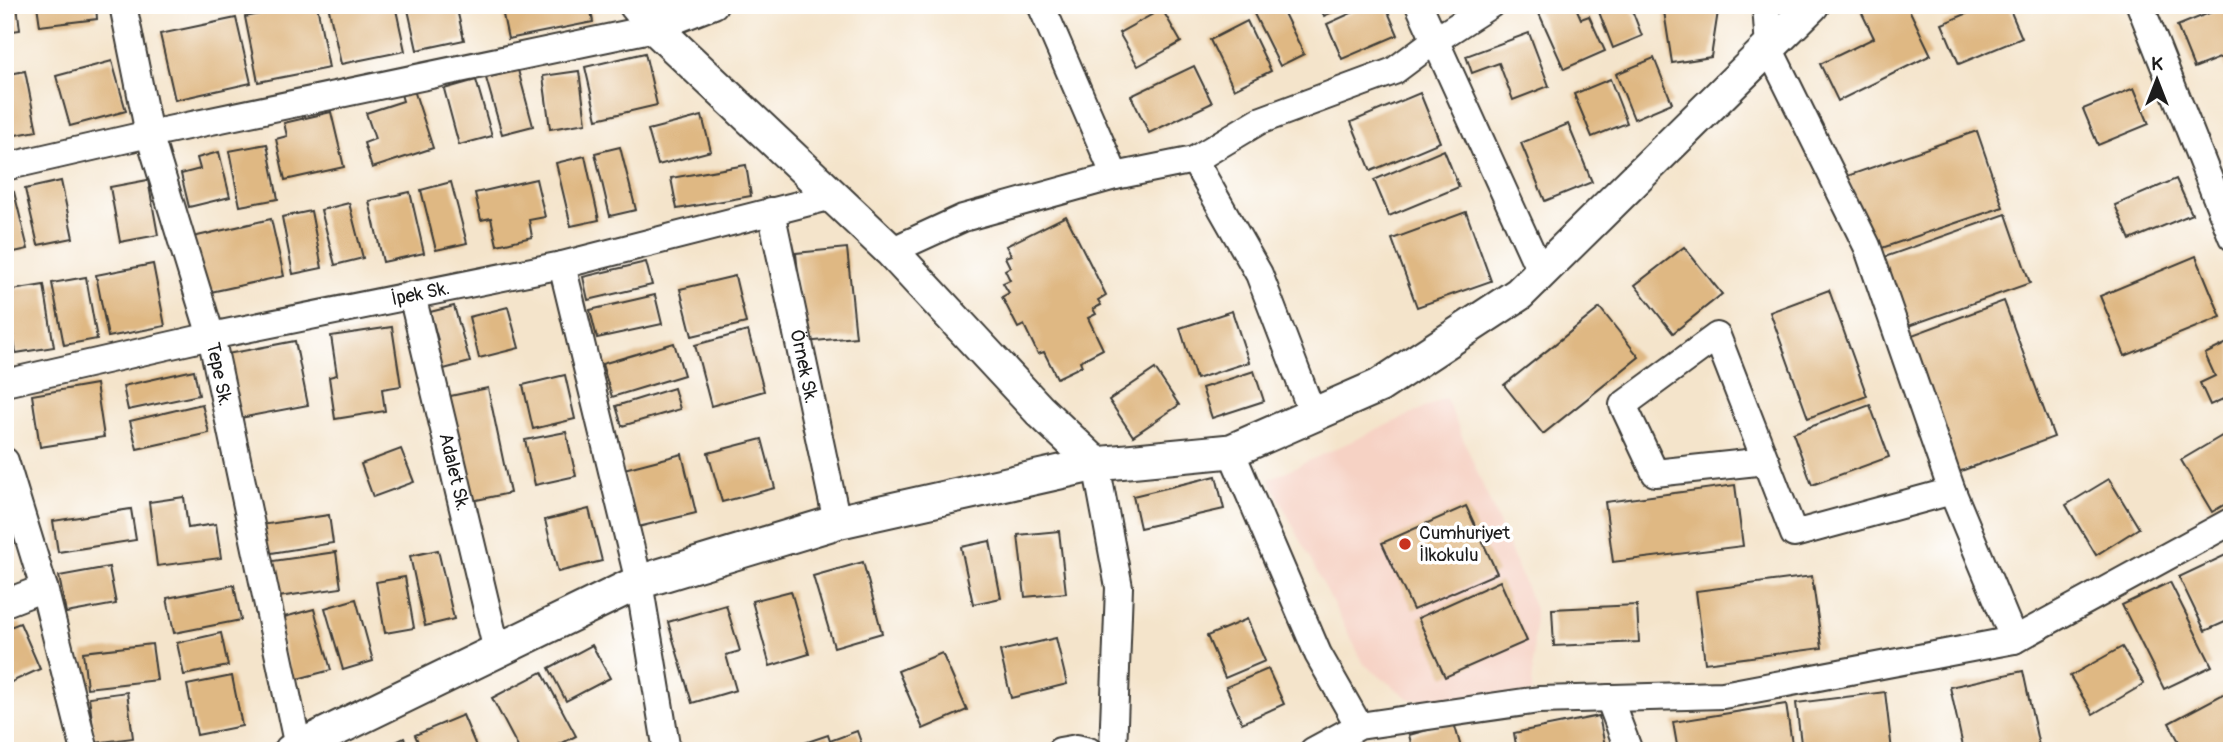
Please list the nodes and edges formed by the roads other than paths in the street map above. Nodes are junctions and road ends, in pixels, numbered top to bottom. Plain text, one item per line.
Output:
1 (123, 5) edge
2 (713, 5) edge
3 (1041, 5) edge
4 (1419, 5) edge
5 (1490, 5) edge
6 (1766, 5) edge
7 (1812, 5) edge
8 (2140, 5) edge
9 (645, 16) edge
10 (1434, 41) junction
11 (1769, 48) junction
12 (149, 134) junction
13 (1194, 160) junction
14 (5, 167) edge
15 (1115, 176) junction
16 (833, 196) junction
17 (771, 211) junction
18 (2232, 237) edge
19 (891, 251) junction
20 (562, 265) junction
21 (1541, 273) junction
22 (412, 295) junction
23 (211, 336) junction
24 (5, 383) edge
25 (1313, 415) junction
26 (1231, 451) junction
27 (5, 461) edge
28 (1766, 461) junction
29 (1096, 464) junction
30 (1952, 491) junction
31 (2232, 521) edge
32 (837, 522) junction
33 (639, 582) junction
34 (44, 588) junction
35 (5, 603) edge
36 (2014, 640) junction
37 (497, 651) junction
38 (1609, 698) junction
39 (1359, 726) junction
40 (295, 749) edge
41 (85, 751) edge
42 (667, 751) edge
43 (1060, 751) edge
44 (1089, 751) edge
45 (1113, 751) edge
46 (1313, 751) edge
47 (1629, 751) edge

1 - 12 street, Tepe Sk.
2 - 9 street
3 - 15 street
4 - 10 street
5 - 10 street
6 - 11 street
7 - 11 street
8 - 18 street
9 - 12 street
9 - 16 street
10 - 13 street
10 - 21 street
11 - 21 street
11 - 30 street
12 - 14 street
12 - 23 street, Tepe Sk.
13 - 15 street
13 - 25 street
15 - 19 street
16 - 17 street, İpek Sk.
16 - 19 street
17 - 20 street, İpek Sk.
17 - 32 street, Örnek Sk.
19 - 29 street
20 - 22 street, İpek Sk.
20 - 33 street
21 - 25 street
22 - 23 street, İpek Sk.
22 - 37 street, Adalet Sk.
23 - 24 street, İpek Sk.
23 - 40 street, Tepe Sk.
25 - 26 street
26 - 29 street
26 - 39 street
27 - 34 street
28 - 28 street
28 - 30 street
29 - 32 street
29 - 45 street
30 - 36 street
31 - 36 street
32 - 33 street
33 - 37 street
33 - 42 street
34 - 35 street
34 - 41 street
36 - 38 street
37 - 40 street
38 - 39 street
38 - 47 street
39 - 46 street
43 - 44 street

